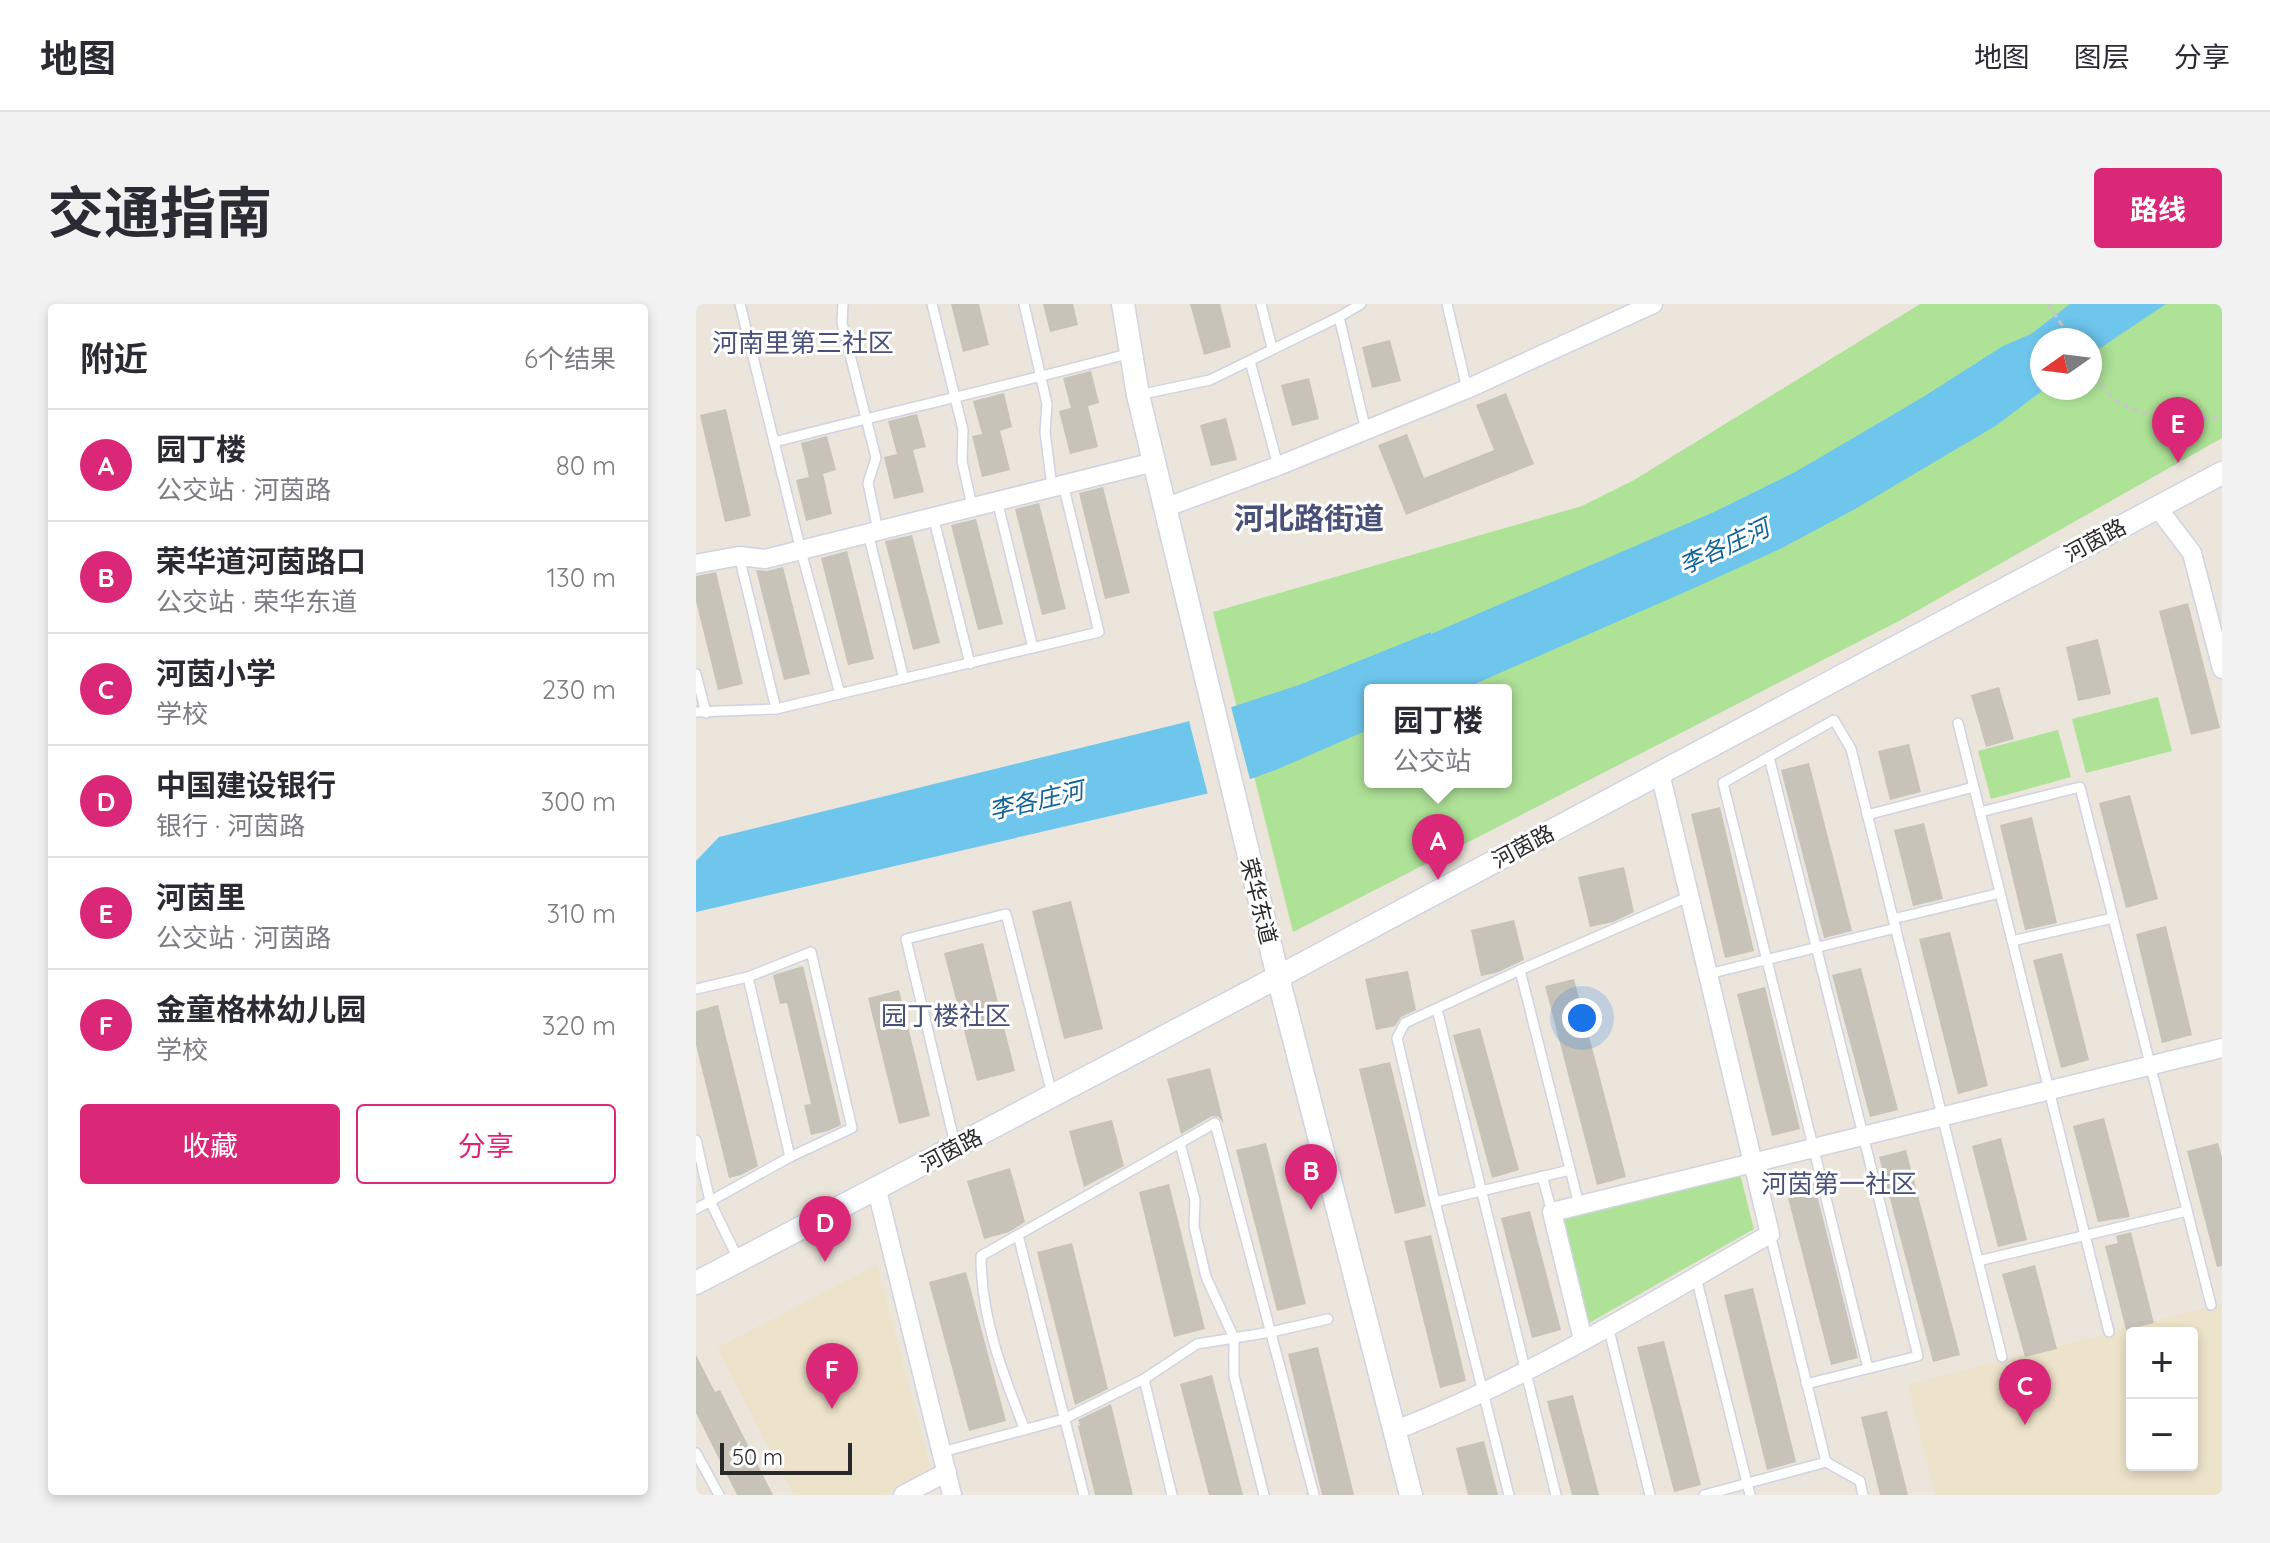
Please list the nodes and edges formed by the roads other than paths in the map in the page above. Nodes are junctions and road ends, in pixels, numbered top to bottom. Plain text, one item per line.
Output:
1 (740, 304) edge
2 (843, 304) edge
3 (932, 304) edge
4 (1024, 304) edge
5 (1123, 304) edge
6 (1261, 304) edge
7 (1447, 304) edge
8 (1653, 304) edge
9 (1356, 305) edge
10 (1339, 317) junction
11 (1272, 348) junction
12 (1131, 353) junction
13 (1250, 361) junction
14 (1042, 377) junction
15 (1467, 389) junction
16 (1138, 395) junction
17 (955, 398) junction
18 (867, 418) junction
19 (1366, 431) junction
20 (774, 442) junction
21 (1154, 462) junction
22 (1278, 466) junction
23 (2222, 473) edge
24 (1057, 486) junction
25 (997, 500) junction
26 (972, 506) junction
27 (2157, 507) junction
28 (1164, 508) junction
29 (933, 516) junction
30 (873, 532) junction
31 (801, 551) junction
32 (739, 556) junction
33 (696, 564) edge
34 (1033, 648) junction
35 (970, 664) junction
36 (2222, 669) edge
37 (696, 674) edge
38 (904, 679) junction
39 (840, 694) junction
40 (776, 709) junction
41 (701, 713) edge
42 (1958, 723) dead end
43 (1769, 757) junction
44 (1660, 773) junction
45 (1974, 787) junction
46 (1980, 812) junction
47 (1867, 815) junction
48 (2000, 893) junction
49 (1688, 897) junction
50 (2113, 918) junction
51 (1894, 924) junction
52 (2012, 941) junction
53 (1817, 948) junction
54 (1767, 960) junction
55 (1520, 970) junction
56 (1708, 974) junction
57 (748, 977) junction
58 (1278, 977) junction
59 (696, 989) edge
60 (1437, 1009) junction
61 (2222, 1048) edge
62 (2150, 1065) junction
63 (2049, 1090) junction
64 (1053, 1097) junction
65 (1943, 1116) junction
66 (1863, 1136) junction
67 (696, 1140) edge
68 (1180, 1143) junction
69 (956, 1148) junction
70 (1813, 1148) junction
71 (790, 1157) junction
72 (1753, 1163) junction
73 (1570, 1170) junction
74 (1542, 1176) junction
75 (877, 1190) junction
76 (1481, 1190) junction
77 (710, 1201) junction
78 (1435, 1202) junction
79 (1579, 1205) junction
80 (696, 1209) edge
81 (2187, 1211) junction
82 (1552, 1212) junction
83 (1770, 1234) junction
84 (1018, 1235) junction
85 (2085, 1235) junction
86 (739, 1261) junction
87 (1978, 1261) junction
88 (1696, 1276) junction
89 (696, 1283) edge
90 (2211, 1305) dead end
91 (1328, 1319) dead end
92 (1608, 1326) junction
93 (1271, 1332) junction
94 (2109, 1332) dead end
95 (1234, 1338) junction
96 (1583, 1340) junction
97 (2002, 1357) dead end
98 (1868, 1368) junction
99 (1525, 1370) junction
100 (1144, 1379) junction
101 (1806, 1384) junction
102 (1484, 1391) junction
103 (1064, 1419) junction
104 (1025, 1430) junction
105 (1396, 1430) junction
106 (942, 1452) junction
107 (696, 1453) edge
108 (1826, 1462) junction
109 (947, 1472) junction
110 (1747, 1483) junction
111 (719, 1495) edge
112 (903, 1495) edge
113 (952, 1495) edge
114 (1084, 1495) edge
115 (1172, 1495) edge
116 (1264, 1495) edge
117 (1314, 1495) edge
118 (1411, 1495) edge
119 (1509, 1495) edge
120 (1556, 1495) edge
121 (1650, 1495) edge
122 (1704, 1495) edge
123 (1750, 1495) edge
124 (1863, 1495) edge

1 - 20 lane
2 - 18 lane
3 - 17 lane
4 - 14 lane
5 - 12 street, 荣华东道
6 - 11 lane
7 - 15 lane
8 - 15 street
9 - 10 lane
10 - 11 lane
10 - 19 lane
11 - 13 lane
12 - 14 lane
12 - 16 street, 荣华东道
13 - 16 lane
13 - 22 lane
14 - 17 lane
14 - 24 lane
15 - 19 street
16 - 21 street, 荣华东道
17 - 18 lane
17 - 26 lane
18 - 20 lane
18 - 30 lane
19 - 22 street
20 - 31 lane
21 - 24 street
21 - 28 street, 荣华东道
22 - 28 street
23 - 27 street, 河茵路
24 - 25 street
24 - 34 lane
25 - 26 street
25 - 34 lane
26 - 29 street
27 - 36 street
27 - 44 street, 河茵路
28 - 58 street, 荣华东道
29 - 30 street
29 - 35 lane
30 - 31 street
30 - 38 lane
31 - 32 street
31 - 39 lane
32 - 33 street
32 - 40 lane
34 - 35 lane
35 - 38 lane
37 - 41 lane
38 - 39 lane
39 - 40 lane
40 - 41 lane
42 - 45 lane
43 - 47 lane
43 - 53 lane
43 - 54 lane
44 - 49 street
44 - 58 street, 河茵路
45 - 46 lane
45 - 47 lane
46 - 48 lane
46 - 50 lane
47 - 51 lane
48 - 51 lane
48 - 52 lane
49 - 55 lane
49 - 56 street
50 - 52 lane
50 - 62 lane
51 - 53 lane
51 - 65 lane
52 - 63 lane
53 - 54 lane
53 - 66 lane
54 - 56 lane
54 - 70 lane
55 - 60 lane
55 - 73 lane
56 - 72 street
57 - 59 lane
57 - 71 lane
57 - 71 lane
58 - 64 street, 河茵路
58 - 105 street, 荣华东道
60 - 76 lane
60 - 78 lane
61 - 62 street
62 - 63 street
62 - 81 lane
63 - 65 street
63 - 85 lane
64 - 69 street, 河茵路
64 - 69 lane
65 - 66 street
65 - 87 lane
66 - 70 street
66 - 98 lane
67 - 77 lane
68 - 84 lane
68 - 93 lane
68 - 95 lane
69 - 75 street, 河茵路
70 - 72 street
70 - 98 lane
71 - 77 lane
72 - 79 street
72 - 83 street
73 - 74 lane
73 - 79 lane
74 - 76 lane
74 - 82 lane
75 - 86 street, 河茵路
75 - 106 street
76 - 78 lane
76 - 99 lane
77 - 80 lane
77 - 86 lane
78 - 102 lane
79 - 82 street
81 - 85 lane
81 - 90 lane
82 - 96 street
83 - 88 street
83 - 101 lane
84 - 103 lane
84 - 104 lane
85 - 87 lane
85 - 94 lane
86 - 89 street, 河茵路
87 - 97 lane
88 - 92 street
88 - 110 lane
91 - 93 lane
92 - 96 street
92 - 121 lane
93 - 95 lane
93 - 117 lane
95 - 100 lane
95 - 116 lane
96 - 99 street
98 - 101 lane
99 - 102 street
99 - 120 lane
100 - 103 lane
100 - 115 lane
101 - 108 lane
102 - 105 street
102 - 119 lane
103 - 104 lane
103 - 114 lane
104 - 106 lane
105 - 118 street, 荣华东道
106 - 109 street
107 - 111 lane
108 - 110 lane
108 - 124 lane
109 - 112 street
109 - 113 street
110 - 122 lane
110 - 123 lane

